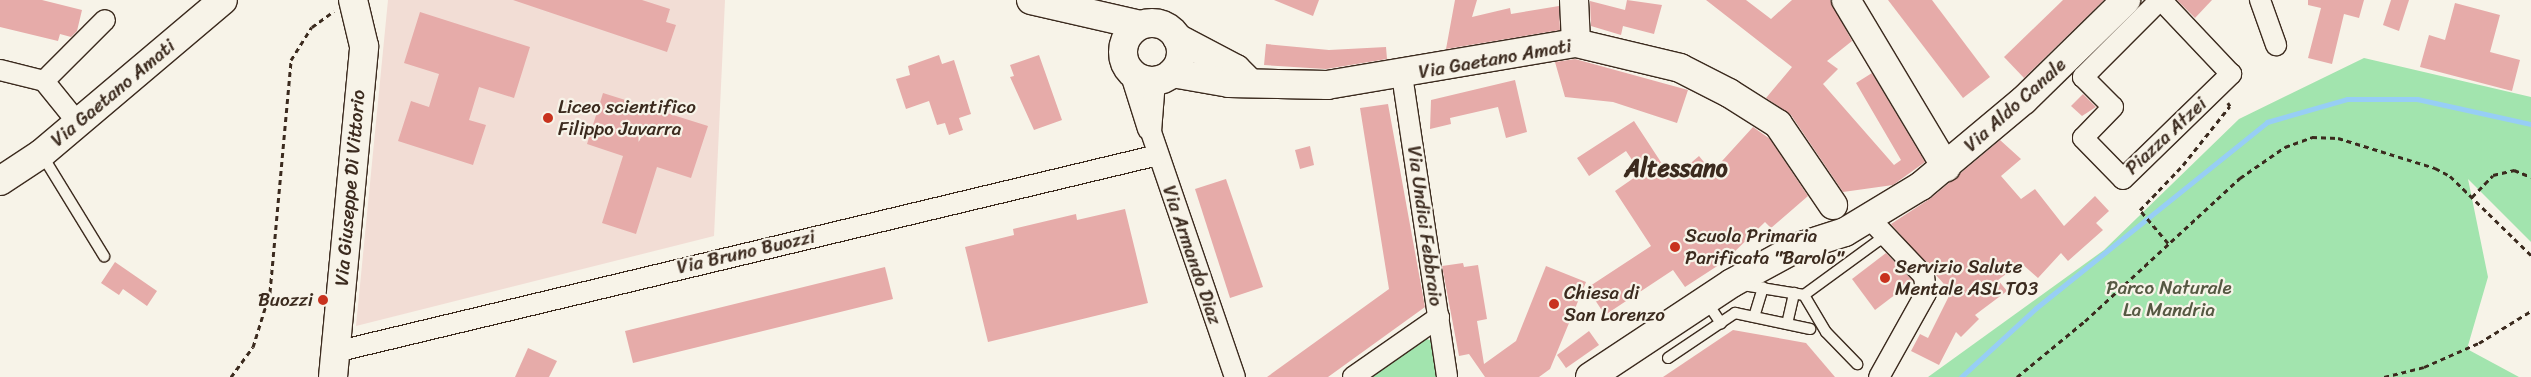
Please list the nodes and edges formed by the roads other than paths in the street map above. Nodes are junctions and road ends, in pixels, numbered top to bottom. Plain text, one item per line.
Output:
1 (222, 0) edge
2 (353, 0) edge
3 (1030, 0) edge
4 (1574, 0) edge
5 (1846, 0) edge
6 (2126, 0) edge
7 (2160, 0) edge
8 (2260, 0) edge
9 (1069, 8) junction
10 (105, 20) dead end
11 (1140, 25) junction
12 (1177, 38) junction
13 (1576, 43) junction
14 (2276, 45) dead end
15 (0, 70) edge
16 (1145, 71) junction
17 (1402, 75) junction
18 (1248, 80) junction
19 (44, 82) junction
20 (78, 123) junction
21 (41, 154) junction
22 (1158, 155) junction
23 (1946, 167) junction
24 (0, 181) edge
25 (1849, 219) junction
26 (104, 256) dead end
27 (1732, 283) junction
28 (1763, 287) junction
29 (1799, 294) junction
30 (1706, 300) junction
31 (1439, 317) junction
32 (1754, 317) junction
33 (1720, 323) junction
34 (1787, 324) junction
35 (1810, 329) dead end
36 (1674, 338) junction
37 (1668, 358) dead end
38 (334, 364) edge
39 (1857, 364) dead end
40 (1234, 377) edge
41 (1353, 377) edge
42 (1447, 377) edge
43 (1590, 377) edge
44 (1879, 377) edge

1 - 20 street, Via Gaetano Amati
2 - 38 street, Via Giuseppe Di Vittorio
3 - 9 street
4 - 13 street
5 - 23 street
6 - 23 street, Via Aldo Canale
7 - 7 street, Piazza Atzei
8 - 14 street
9 - 11 street
9 - 16 street
10 - 19 street
11 - 12 street
11 - 16 street
12 - 16 street
12 - 18 street
13 - 17 street, Via Gaetano Amati
13 - 25 street, Via Gaetano Amati
15 - 19 street
16 - 18 street, Via Gaetano Amati
16 - 22 street, Via Armando Diaz
17 - 18 street, Via Gaetano Amati
17 - 31 street, Via Undici Febbraio
19 - 20 street
20 - 21 street, Via Gaetano Amati
21 - 24 street, Via Gaetano Amati
21 - 26 lane
22 - 38 street, Via Bruno Buozzi
22 - 40 street, Via Armando Diaz
23 - 25 street, Via Aldo Canale
25 - 27 street, Via Aldo Canale
25 - 29 lane
25 - 44 street
27 - 28 lane
27 - 30 street, Via Aldo Canale
28 - 29 lane
28 - 32 lane
29 - 34 lane
29 - 39 lane
30 - 33 lane
30 - 36 street, Via Aldo Canale
31 - 41 street
31 - 42 street, Via Undici Febbraio
32 - 33 lane
32 - 34 lane
33 - 36 lane
34 - 35 lane
36 - 37 lane
36 - 43 street, Via Aldo Canale

